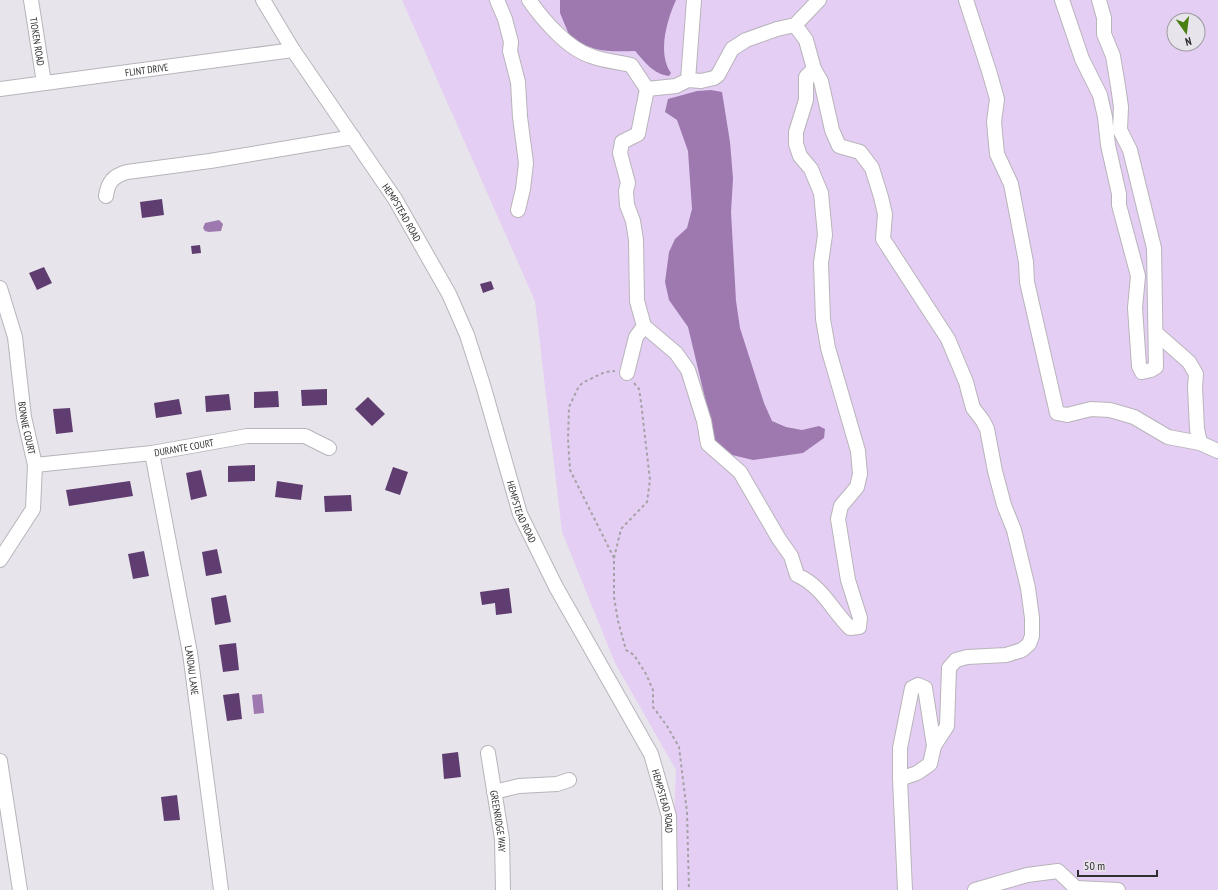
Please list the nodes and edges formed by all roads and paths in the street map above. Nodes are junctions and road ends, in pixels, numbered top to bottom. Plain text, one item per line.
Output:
1 (31, 0) edge
2 (263, 0) edge
3 (497, 0) edge
4 (529, 0) edge
5 (694, 0) edge
6 (819, 0) edge
7 (966, 0) edge
8 (1062, 0) edge
9 (1098, 0) edge
10 (795, 26) junction
11 (293, 50) junction
12 (814, 69) junction
13 (688, 80) junction
14 (44, 83) junction
15 (0, 89) edge
16 (647, 89) junction
17 (353, 137) junction
18 (106, 196) dead end
19 (518, 210) dead end
20 (0, 288) edge
21 (644, 326) junction
22 (1156, 333) junction
23 (627, 373) junction
24 (1200, 443) junction
25 (329, 448) dead end
26 (1218, 451) edge
27 (152, 453) junction
28 (35, 465) junction
29 (614, 558) junction
30 (0, 560) edge
31 (934, 746) junction
32 (488, 753) dead end
33 (0, 761) edge
34 (900, 779) junction
35 (569, 780) dead end
36 (494, 792) junction
37 (225, 889) edge
38 (20, 890) edge
39 (503, 890) edge
40 (670, 890) edge
41 (689, 890) edge
42 (905, 890) edge
43 (975, 890) edge
44 (1118, 890) edge

1 - 14 street, TIOKEN ROAD
2 - 11 street, HEMPSTEAD ROAD
3 - 19 street
4 - 16 street
5 - 13 street
6 - 10 street
7 - 24 street
8 - 22 street
9 - 22 street
10 - 12 street
10 - 13 street
11 - 14 street, FLINT DRIVE
11 - 17 street, HEMPSTEAD ROAD
12 - 21 street
12 - 31 street
13 - 16 street
14 - 15 street, FLINT DRIVE
16 - 21 street
17 - 18 street
17 - 40 street, HEMPSTEAD ROAD
20 - 28 street, BONNIE COURT
21 - 23 street
22 - 24 street
23 - 29 path
23 - 29 path
24 - 26 street
25 - 27 street, DURANTE COURT
27 - 28 street, DURANTE COURT
27 - 37 street, LANDAU LANE
28 - 30 street, BONNIE COURT
29 - 41 path
31 - 34 street
31 - 34 street
32 - 36 street, GREENRIDGE WAY
33 - 38 street
34 - 42 street
35 - 36 street
36 - 39 street, GREENRIDGE WAY
43 - 44 street

